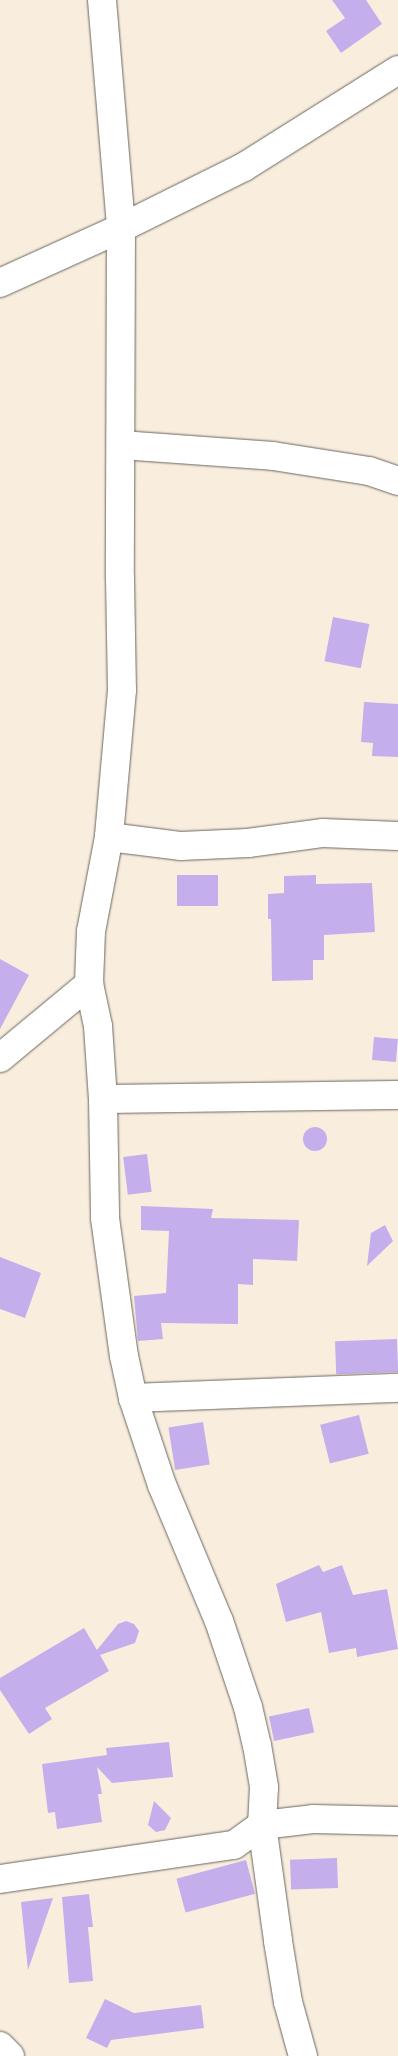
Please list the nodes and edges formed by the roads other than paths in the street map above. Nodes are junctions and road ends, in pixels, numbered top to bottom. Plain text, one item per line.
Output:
1 (102, 0) edge
2 (398, 70) edge
3 (121, 228) junction
4 (0, 283) edge
5 (121, 445) junction
6 (398, 481) edge
7 (398, 836) edge
8 (109, 837) junction
9 (89, 984) junction
10 (0, 1058) edge
11 (398, 1095) edge
12 (103, 1099) junction
13 (398, 1388) edge
14 (133, 1398) junction
15 (398, 1821) edge
16 (262, 1825) junction
17 (0, 1879) edge
18 (0, 2046) edge
19 (10, 2056) edge
20 (303, 2056) edge

1 - 3 street
2 - 3 street
3 - 4 street
3 - 5 street
5 - 6 street
5 - 8 street
7 - 8 street
8 - 9 street
9 - 10 street
9 - 12 street
11 - 12 street
12 - 14 street
13 - 14 street
14 - 16 street
15 - 16 street
16 - 17 street
16 - 20 street
18 - 19 street

